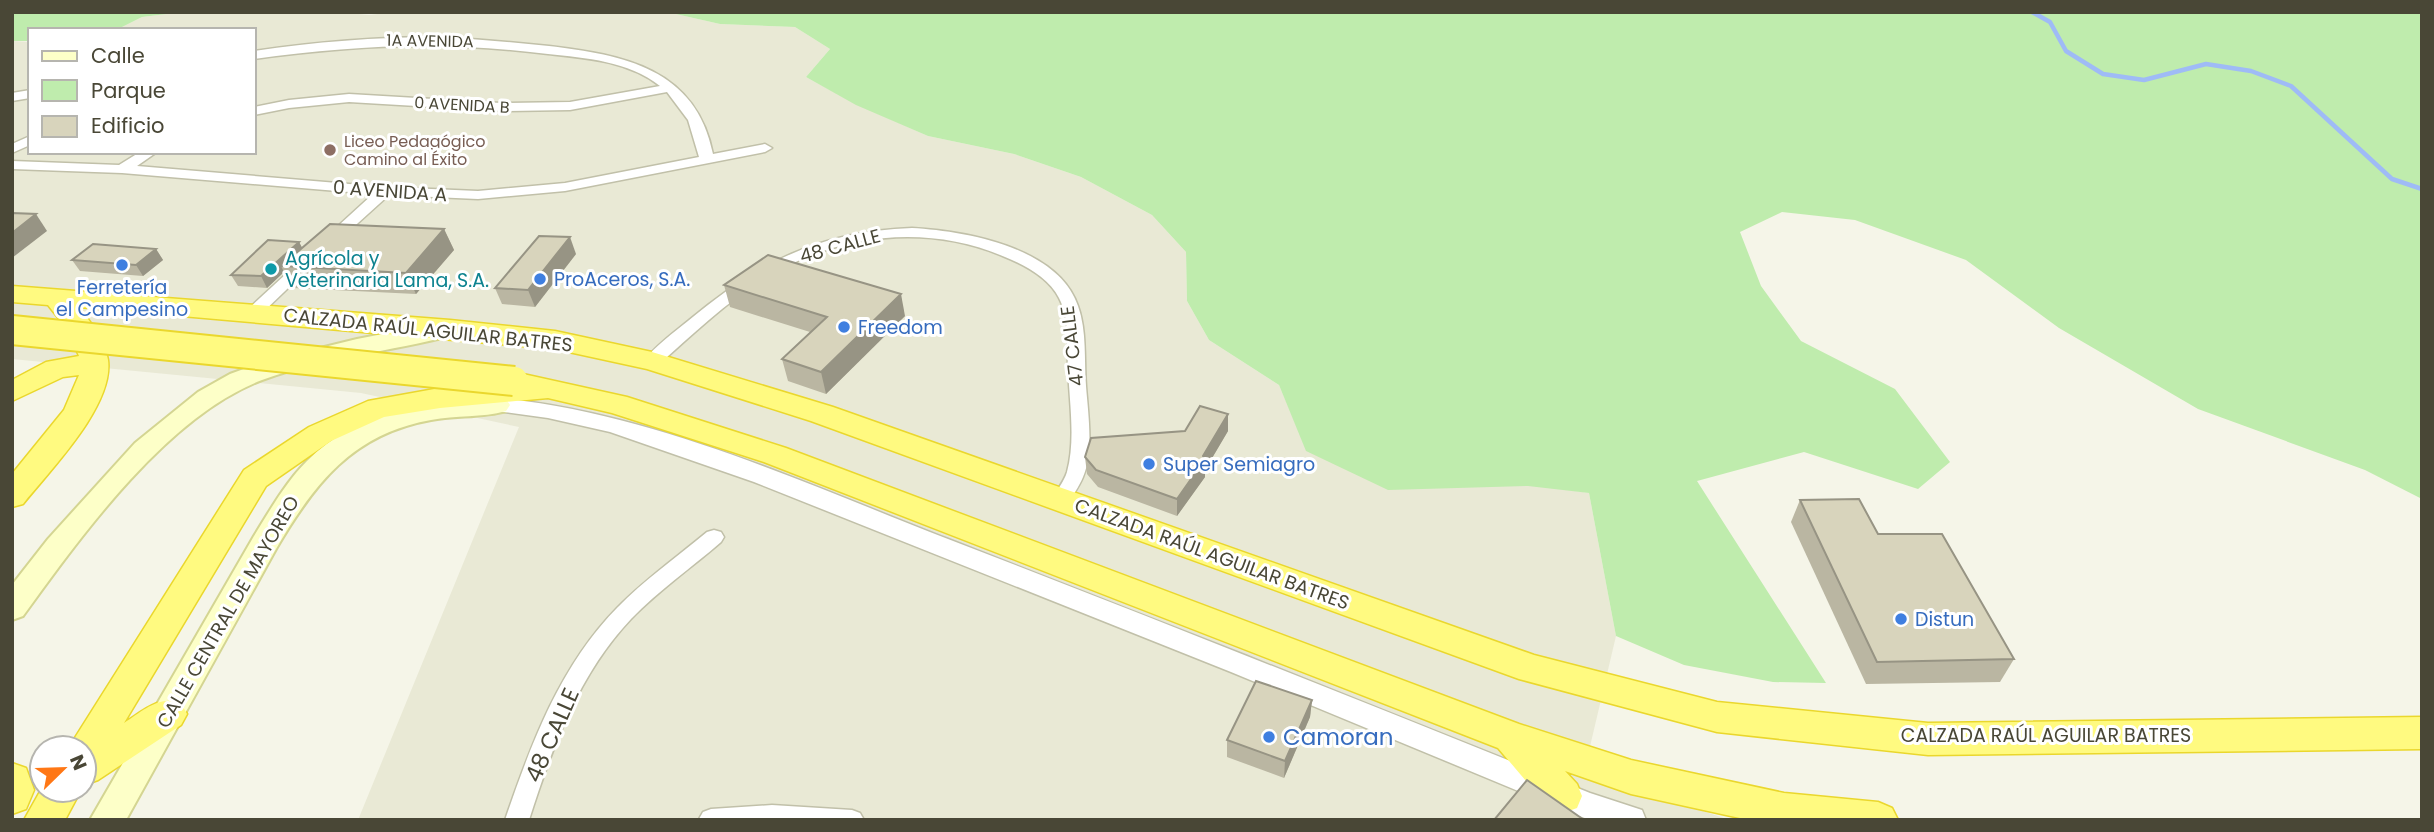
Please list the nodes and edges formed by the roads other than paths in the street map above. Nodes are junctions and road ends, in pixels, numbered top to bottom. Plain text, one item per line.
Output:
1 (256, 55) edge
2 (670, 88) junction
3 (256, 111) edge
4 (28, 141) edge
5 (765, 148) dead end
6 (12, 149) edge
7 (147, 154) edge
8 (707, 160) junction
9 (12, 164) edge
10 (122, 169) junction
11 (385, 191) junction
12 (977, 241) joint
13 (12, 294) edge
14 (56, 298) junction
15 (253, 313) junction
16 (450, 329) junction
17 (12, 330) edge
18 (652, 361) junction
19 (94, 363) junction
20 (551, 390) junction
21 (12, 392) edge
22 (506, 393) junction
23 (449, 402) junction
24 (12, 496) edge
25 (1060, 500) junction
26 (714, 537) dead end
27 (12, 608) edge
28 (168, 714) junction
29 (2422, 733) edge
30 (97, 734) edge
31 (1512, 737) junction
32 (98, 759) edge
33 (12, 780) edge
34 (12, 797) edge
35 (54, 804) edge
36 (1585, 807) edge
37 (710, 819) edge
38 (44, 820) edge
39 (107, 820) edge
40 (516, 820) edge
41 (852, 820) edge
42 (1631, 820) edge
43 (1878, 820) edge

1 - 2 street, 1A AVENIDA
2 - 3 street, 0 AVENIDA B
2 - 8 street, 1A AVENIDA
4 - 6 street
5 - 8 street, 0 AVENIDA A
7 - 10 street
8 - 11 street, 0 AVENIDA A
9 - 10 street, 0 AVENIDA A
10 - 11 street, 0 AVENIDA A
11 - 15 street
12 - 18 street, 48 CALLE
12 - 25 street, 47 CALLE
13 - 14 highway, CALZADA RAÚL AGUILAR BATRES
14 - 15 highway, CALZADA RAÚL AGUILAR BATRES
14 - 19 highway
15 - 16 highway, CALZADA RAÚL AGUILAR BATRES
16 - 18 highway, CALZADA RAÚL AGUILAR BATRES
16 - 27 main road
17 - 22 highway, CALZADA RAÚL AGUILAR BATRES, bridge
18 - 25 highway, CALZADA RAÚL AGUILAR BATRES
19 - 21 highway
19 - 24 highway
20 - 22 highway, CALZADA RAÚL AGUILAR BATRES
20 - 23 highway
20 - 31 highway, CALZADA RAÚL AGUILAR BATRES
22 - 23 main road, CALLE CENTRAL DE MAYOREO
22 - 36 street
23 - 28 main road, CALLE CENTRAL DE MAYOREO
23 - 30 highway
25 - 29 highway, CALZADA RAÚL AGUILAR BATRES
26 - 40 street, 48 CALLE
28 - 32 highway
28 - 39 main road, CALLE CENTRAL DE MAYOREO
31 - 36 highway
31 - 43 highway, CALZADA RAÚL AGUILAR BATRES
33 - 34 highway
35 - 38 highway
36 - 42 street
37 - 41 street

